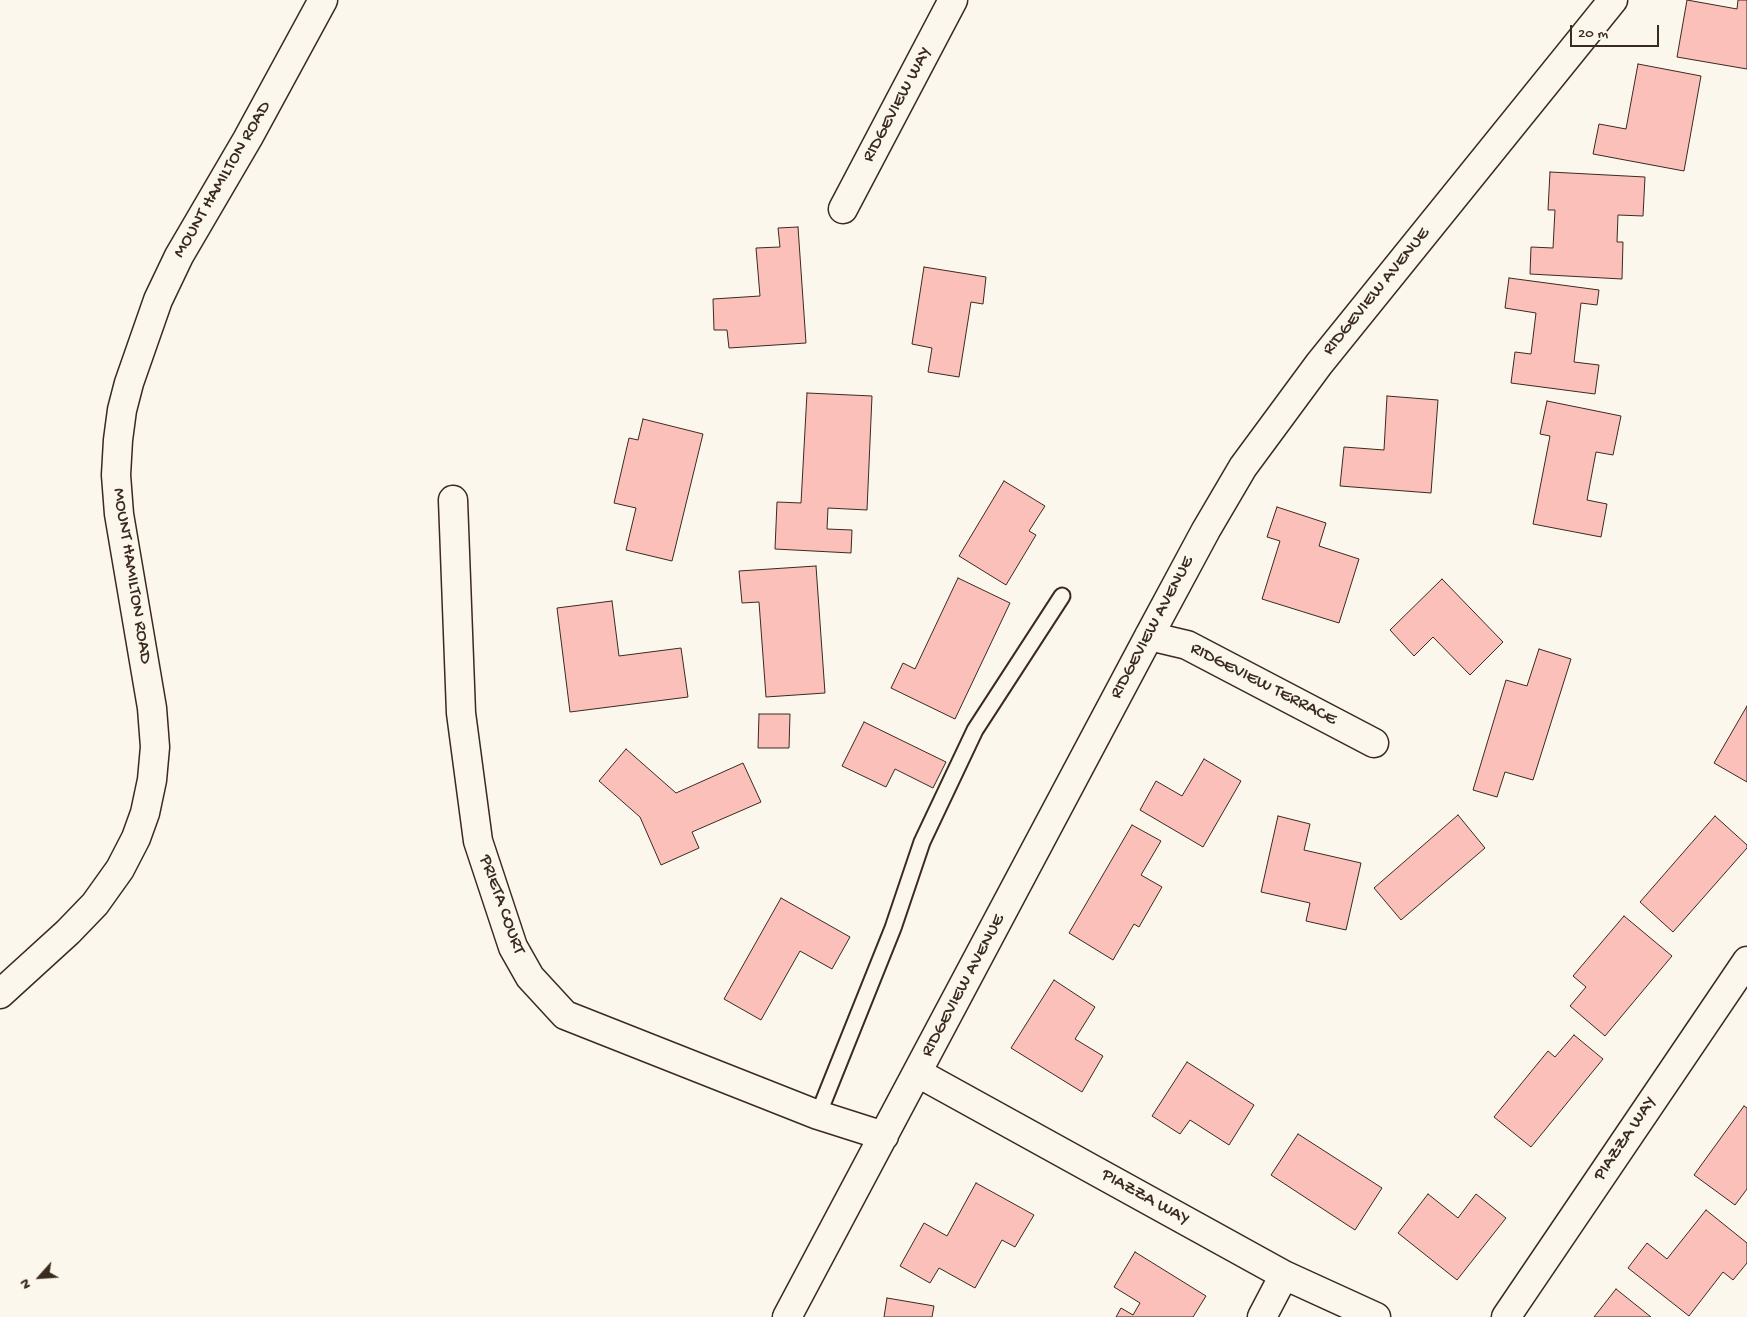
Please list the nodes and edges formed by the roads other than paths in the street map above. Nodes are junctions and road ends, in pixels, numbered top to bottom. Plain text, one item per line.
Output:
1 (323, 0) edge
2 (953, 0) edge
3 (1613, 0) edge
4 (844, 210) dead end
5 (453, 500) dead end
6 (1062, 596) dead end
7 (1149, 636) junction
8 (1374, 743) dead end
9 (1747, 961) edge
10 (0, 994) edge
11 (918, 1073) junction
12 (818, 1115) junction
13 (884, 1136) junction
14 (1284, 1275) junction
15 (787, 1317) edge
16 (1262, 1317) edge
17 (1376, 1317) edge
18 (1506, 1317) edge

1 - 10 street, MOUNT HAMILTON ROAD
2 - 4 street, RIDGEVIEW WAY
3 - 7 street, RIDGEVIEW AVENUE
5 - 12 street, PRIETA COURT
6 - 12 lane
7 - 8 street, RIDGEVIEW TERRACE
7 - 11 street, RIDGEVIEW AVENUE
9 - 18 street, PIAZZA WAY
11 - 13 street, RIDGEVIEW AVENUE
11 - 14 street, PIAZZA WAY
12 - 13 street, PRIETA COURT
13 - 15 street, RIDGEVIEW AVENUE
14 - 16 street
14 - 17 street, PIAZZA WAY

